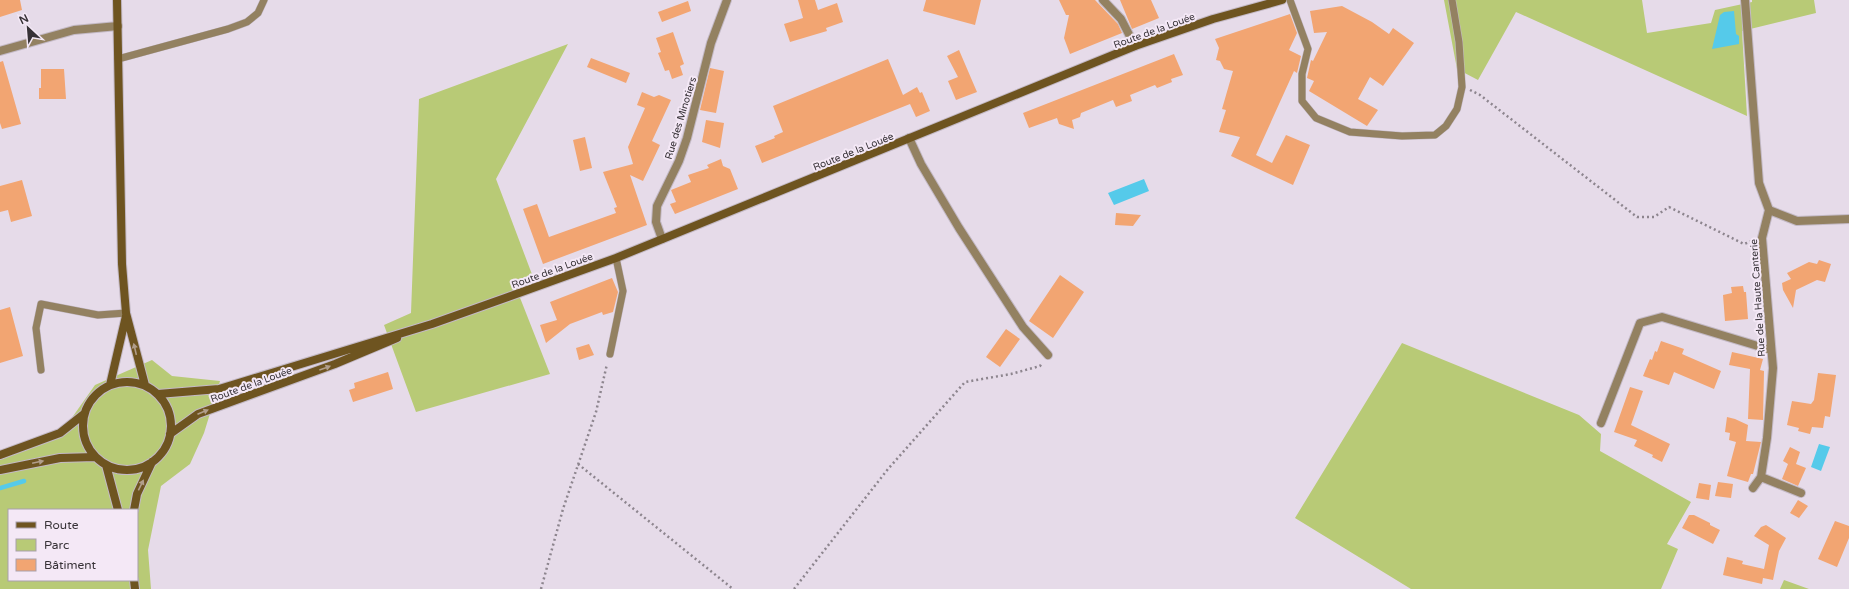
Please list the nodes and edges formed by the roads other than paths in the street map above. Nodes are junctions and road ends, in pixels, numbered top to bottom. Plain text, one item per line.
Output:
1 (117, 0) edge
2 (264, 0) edge
3 (727, 0) edge
4 (1103, 0) edge
5 (1282, 0) edge
6 (1290, 0) edge
7 (1452, 0) edge
8 (1745, 0) edge
9 (118, 26) junction
10 (1134, 46) junction
11 (0, 51) edge
12 (118, 58) junction
13 (909, 138) junction
14 (1769, 210) junction
15 (1849, 219) edge
16 (662, 239) junction
17 (616, 258) junction
18 (126, 313) junction
19 (432, 324) junction
20 (1771, 350) junction
21 (610, 354) road end
22 (1048, 355) road end
23 (41, 370) dead end
24 (110, 385) junction
25 (145, 385) junction
26 (158, 394) junction
27 (84, 414) junction
28 (1601, 424) dead end
29 (170, 434) junction
30 (0, 455) edge
31 (95, 457) junction
32 (152, 462) junction
33 (106, 465) junction
34 (0, 470) edge
35 (1761, 477) junction
36 (1753, 488) dead end
37 (1801, 493) dead end
38 (118, 509) edge
39 (134, 509) edge

1 - 9 main road
2 - 12 lane
3 - 16 street, Rue des Minotiers
4 - 10 street
5 - 10 main road, Route de la Louée
6 - 7 lane
8 - 14 street
9 - 11 street
9 - 12 main road
10 - 13 main road, Route de la Louée
12 - 18 main road
13 - 16 main road, Route de la Louée
13 - 22 street
14 - 15 street
14 - 20 street, Rue de la Haute Canterie
16 - 17 main road, Route de la Louée
17 - 19 main road, Route de la Louée
17 - 21 lane
18 - 23 lane
18 - 24 main road
25 -> 18 main road
19 - 26 main road, Route de la Louée
29 -> 19 main road, Route de la Louée
20 - 28 street
20 - 35 street, Rue de la Haute Canterie
24 - 25 main road
24 - 27 main road
25 - 26 main road
26 - 29 main road
27 - 30 main road
27 - 31 main road
29 - 32 main road
31 - 33 main road
34 -> 31 main road
32 - 33 main road
39 -> 32 main road
33 - 38 main road
35 - 36 street, Rue de la Haute Canterie
35 - 37 street

